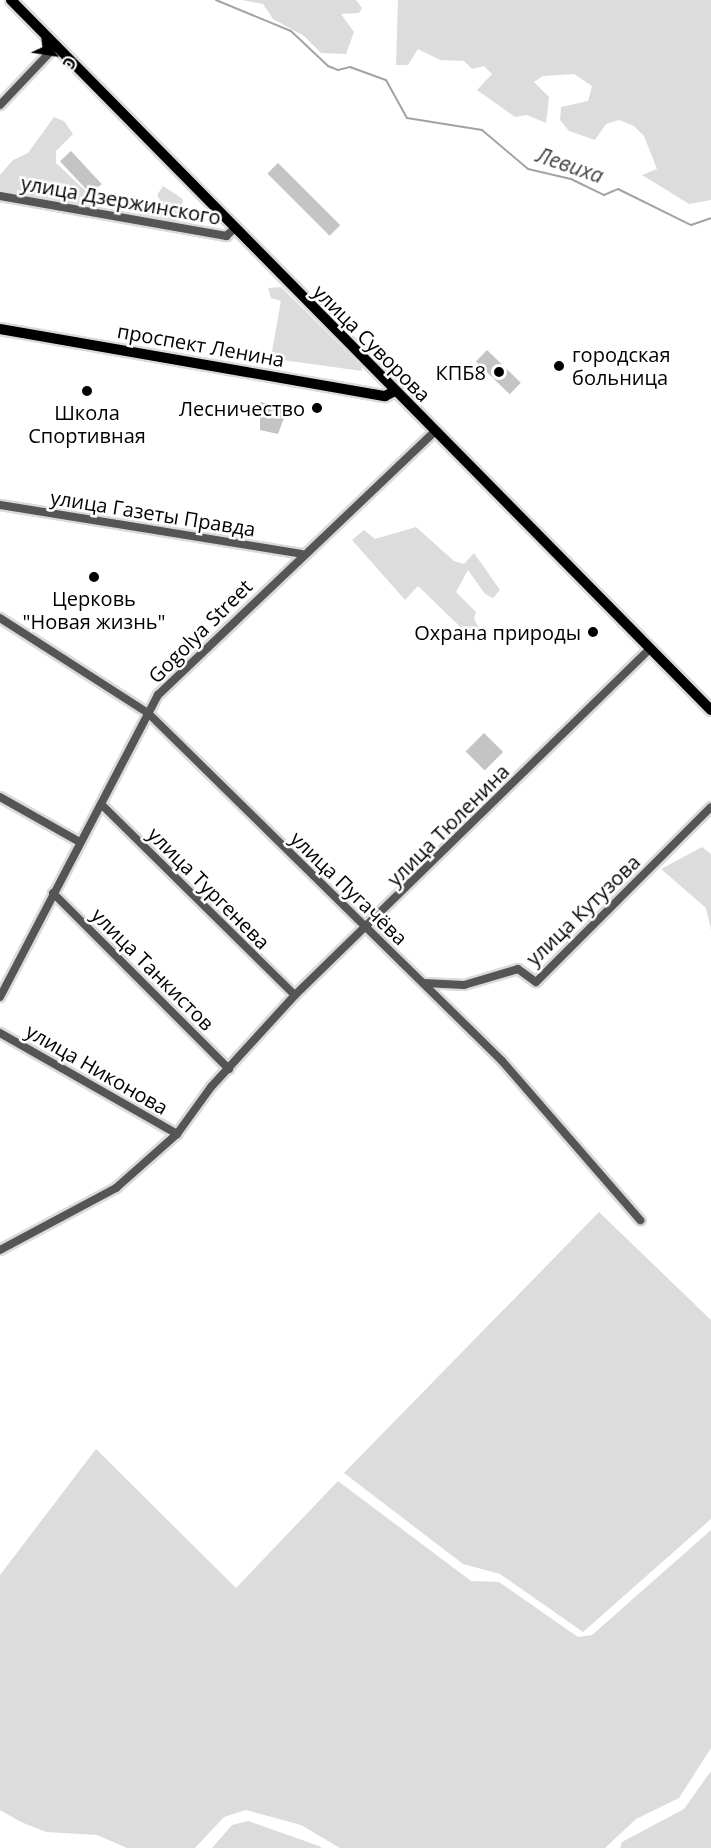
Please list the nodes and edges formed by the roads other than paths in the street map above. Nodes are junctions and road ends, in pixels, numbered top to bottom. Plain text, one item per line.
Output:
1 (10, 0) edge
2 (56, 46) junction
3 (0, 105) edge
4 (0, 196) edge
5 (234, 229) junction
6 (0, 329) edge
7 (394, 391) junction
8 (434, 432) junction
9 (0, 505) edge
10 (301, 554) junction
11 (0, 618) edge
12 (650, 649) junction
13 (711, 710) edge
14 (148, 713) junction
15 (0, 797) edge
16 (101, 804) junction
17 (711, 807) edge
18 (80, 842) junction
19 (53, 893) junction
20 (367, 929) junction
21 (424, 983) junction
22 (295, 995) junction
23 (0, 997) edge
24 (0, 1033) edge
25 (229, 1069) junction
26 (177, 1134) junction
27 (640, 1220) dead end
28 (0, 1250) edge

1 - 2 main road, улица Суворова
2 - 3 street
2 - 5 main road, улица Суворова
4 - 5 street, улица Дзержинского
5 - 7 main road, улица Суворова
6 - 7 main road, проспект Ленина
7 - 8 main road, улица Суворова
8 - 10 street, Gogolya Street
8 - 12 main road, улица Суворова
9 - 10 street, улица Газеты Правда
10 - 14 street, Gogolya Street
11 - 14 street, улица Пугачёва
12 - 13 main road, улица Суворова
12 - 20 street, улица Тюленина
14 - 16 street, Gogolya Street
14 - 20 street, улица Пугачёва
15 - 18 street
16 - 18 street, Gogolya Street
16 - 22 street, улица Тургенева
17 - 21 street, улица Кутузова
18 - 19 street, Gogolya Street
19 - 23 street, Gogolya Street
19 - 25 street, улица Танкистов
20 - 21 street, улица Пугачёва
20 - 22 street, улица Тюленина
21 - 27 street, улица Пугачёва
22 - 25 street, улица Тюленина
24 - 26 street, улица Никонова
25 - 26 street, улица Тюленина
26 - 28 street, улица Тюленина

